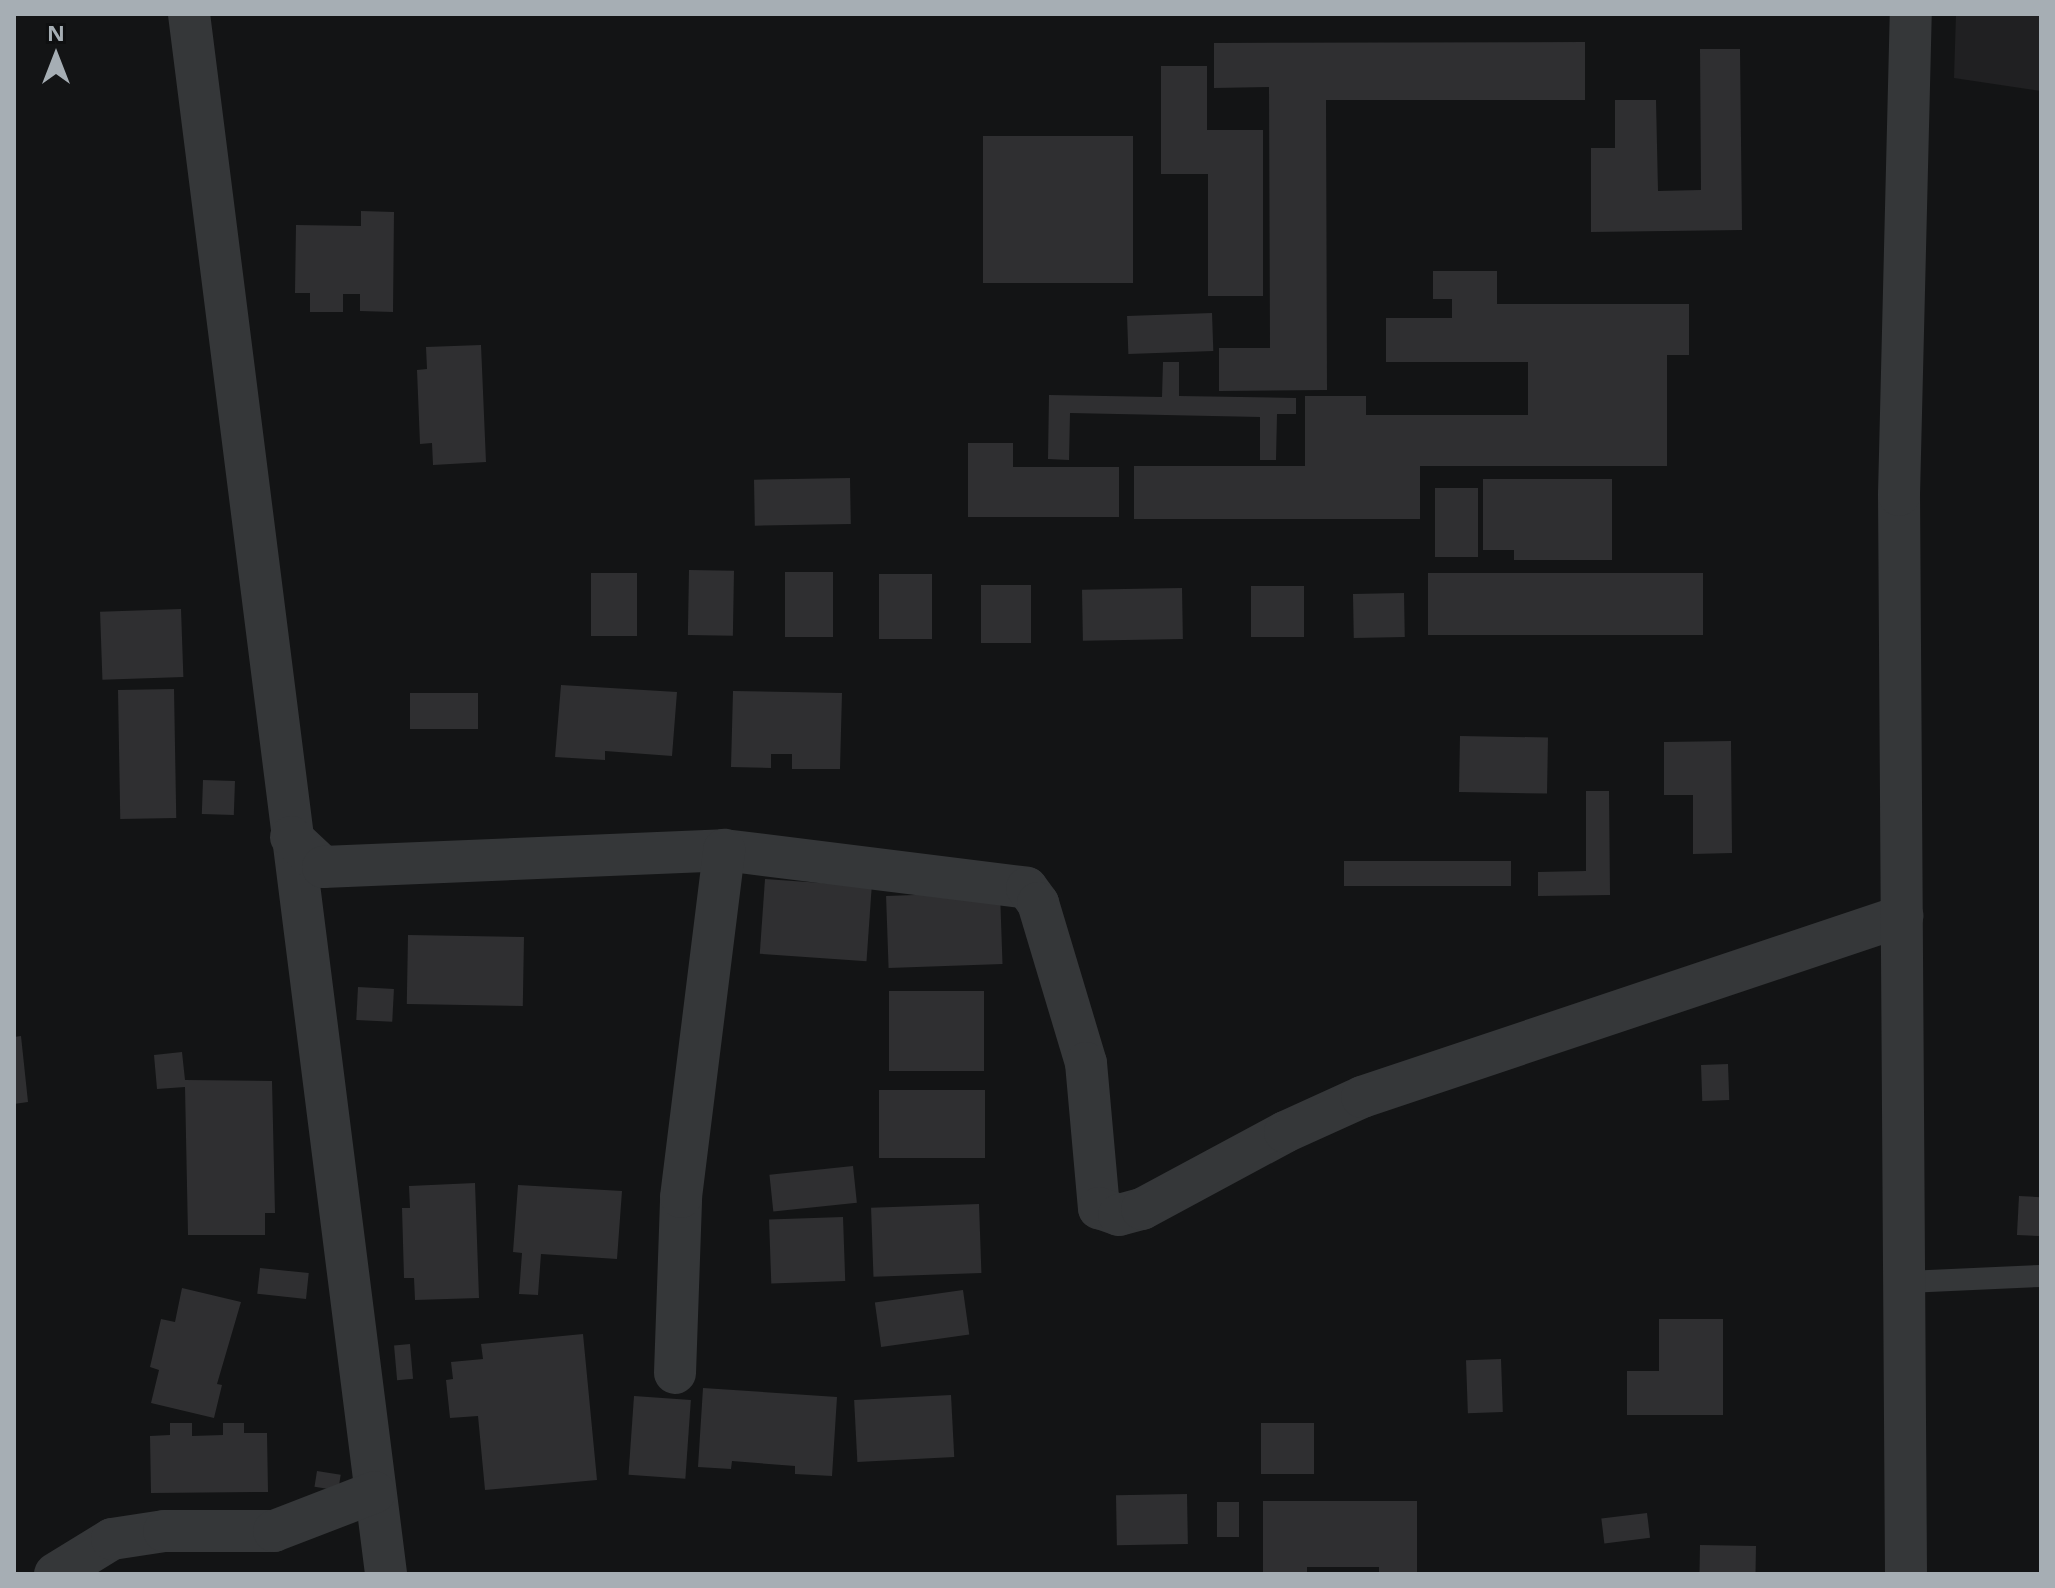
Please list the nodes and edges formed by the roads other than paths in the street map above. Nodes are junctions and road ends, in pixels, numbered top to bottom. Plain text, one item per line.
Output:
1 (189, 14) edge
2 (1911, 14) edge
3 (291, 837) junction
4 (724, 850) junction
5 (1902, 916) junction
6 (2041, 1276) edge
7 (1907, 1282) junction
8 (675, 1373) dead end
9 (375, 1492) junction
10 (55, 1574) edge
11 (386, 1574) edge
12 (1906, 1574) edge

1 - 3 street
2 - 5 street
3 - 4 street
3 - 9 street
4 - 5 street
4 - 8 street
5 - 7 street
6 - 7 lane
7 - 12 street
9 - 10 street
9 - 11 street

